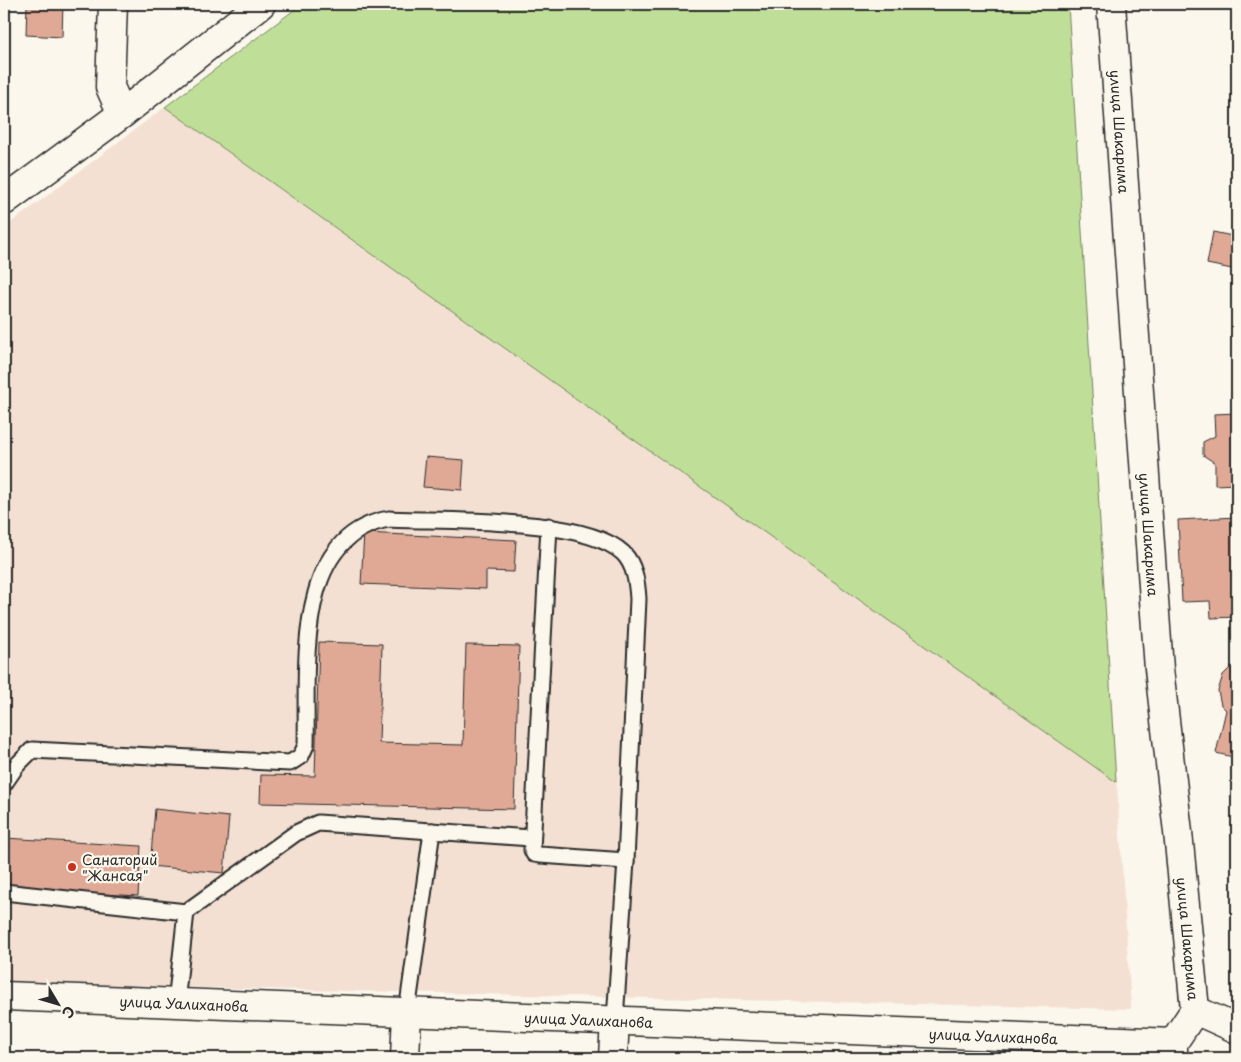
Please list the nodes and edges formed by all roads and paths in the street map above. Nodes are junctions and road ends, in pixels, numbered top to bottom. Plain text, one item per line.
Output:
1 (113, 4) edge
2 (261, 4) edge
3 (1111, 4) edge
4 (122, 114) junction
5 (4, 200) edge
6 (549, 526) junction
7 (4, 784) edge
8 (432, 831) junction
9 (531, 838) junction
10 (626, 861) junction
11 (4, 892) edge
12 (186, 912) junction
13 (4, 996) edge
14 (176, 1003) junction
15 (1194, 1010) junction
16 (407, 1012) junction
17 (615, 1020) junction
18 (1237, 1029) edge
19 (1173, 1051) edge
20 (405, 1058) edge
21 (613, 1058) edge

1 - 4 street
2 - 4 street
3 - 15 street, улица Шакарима
4 - 5 street
6 - 7 lane
6 - 9 lane
6 - 10 lane
8 - 9 lane
8 - 12 lane
8 - 16 lane
9 - 10 lane
10 - 17 lane
11 - 12 lane
12 - 14 lane
13 - 14 street, улица Уалиханова
14 - 16 street, улица Уалиханова
15 - 18 street
15 - 19 street, улица Шакарима
16 - 17 street, улица Уалиханова
16 - 20 street
17 - 19 street, улица Уалиханова
17 - 21 street

